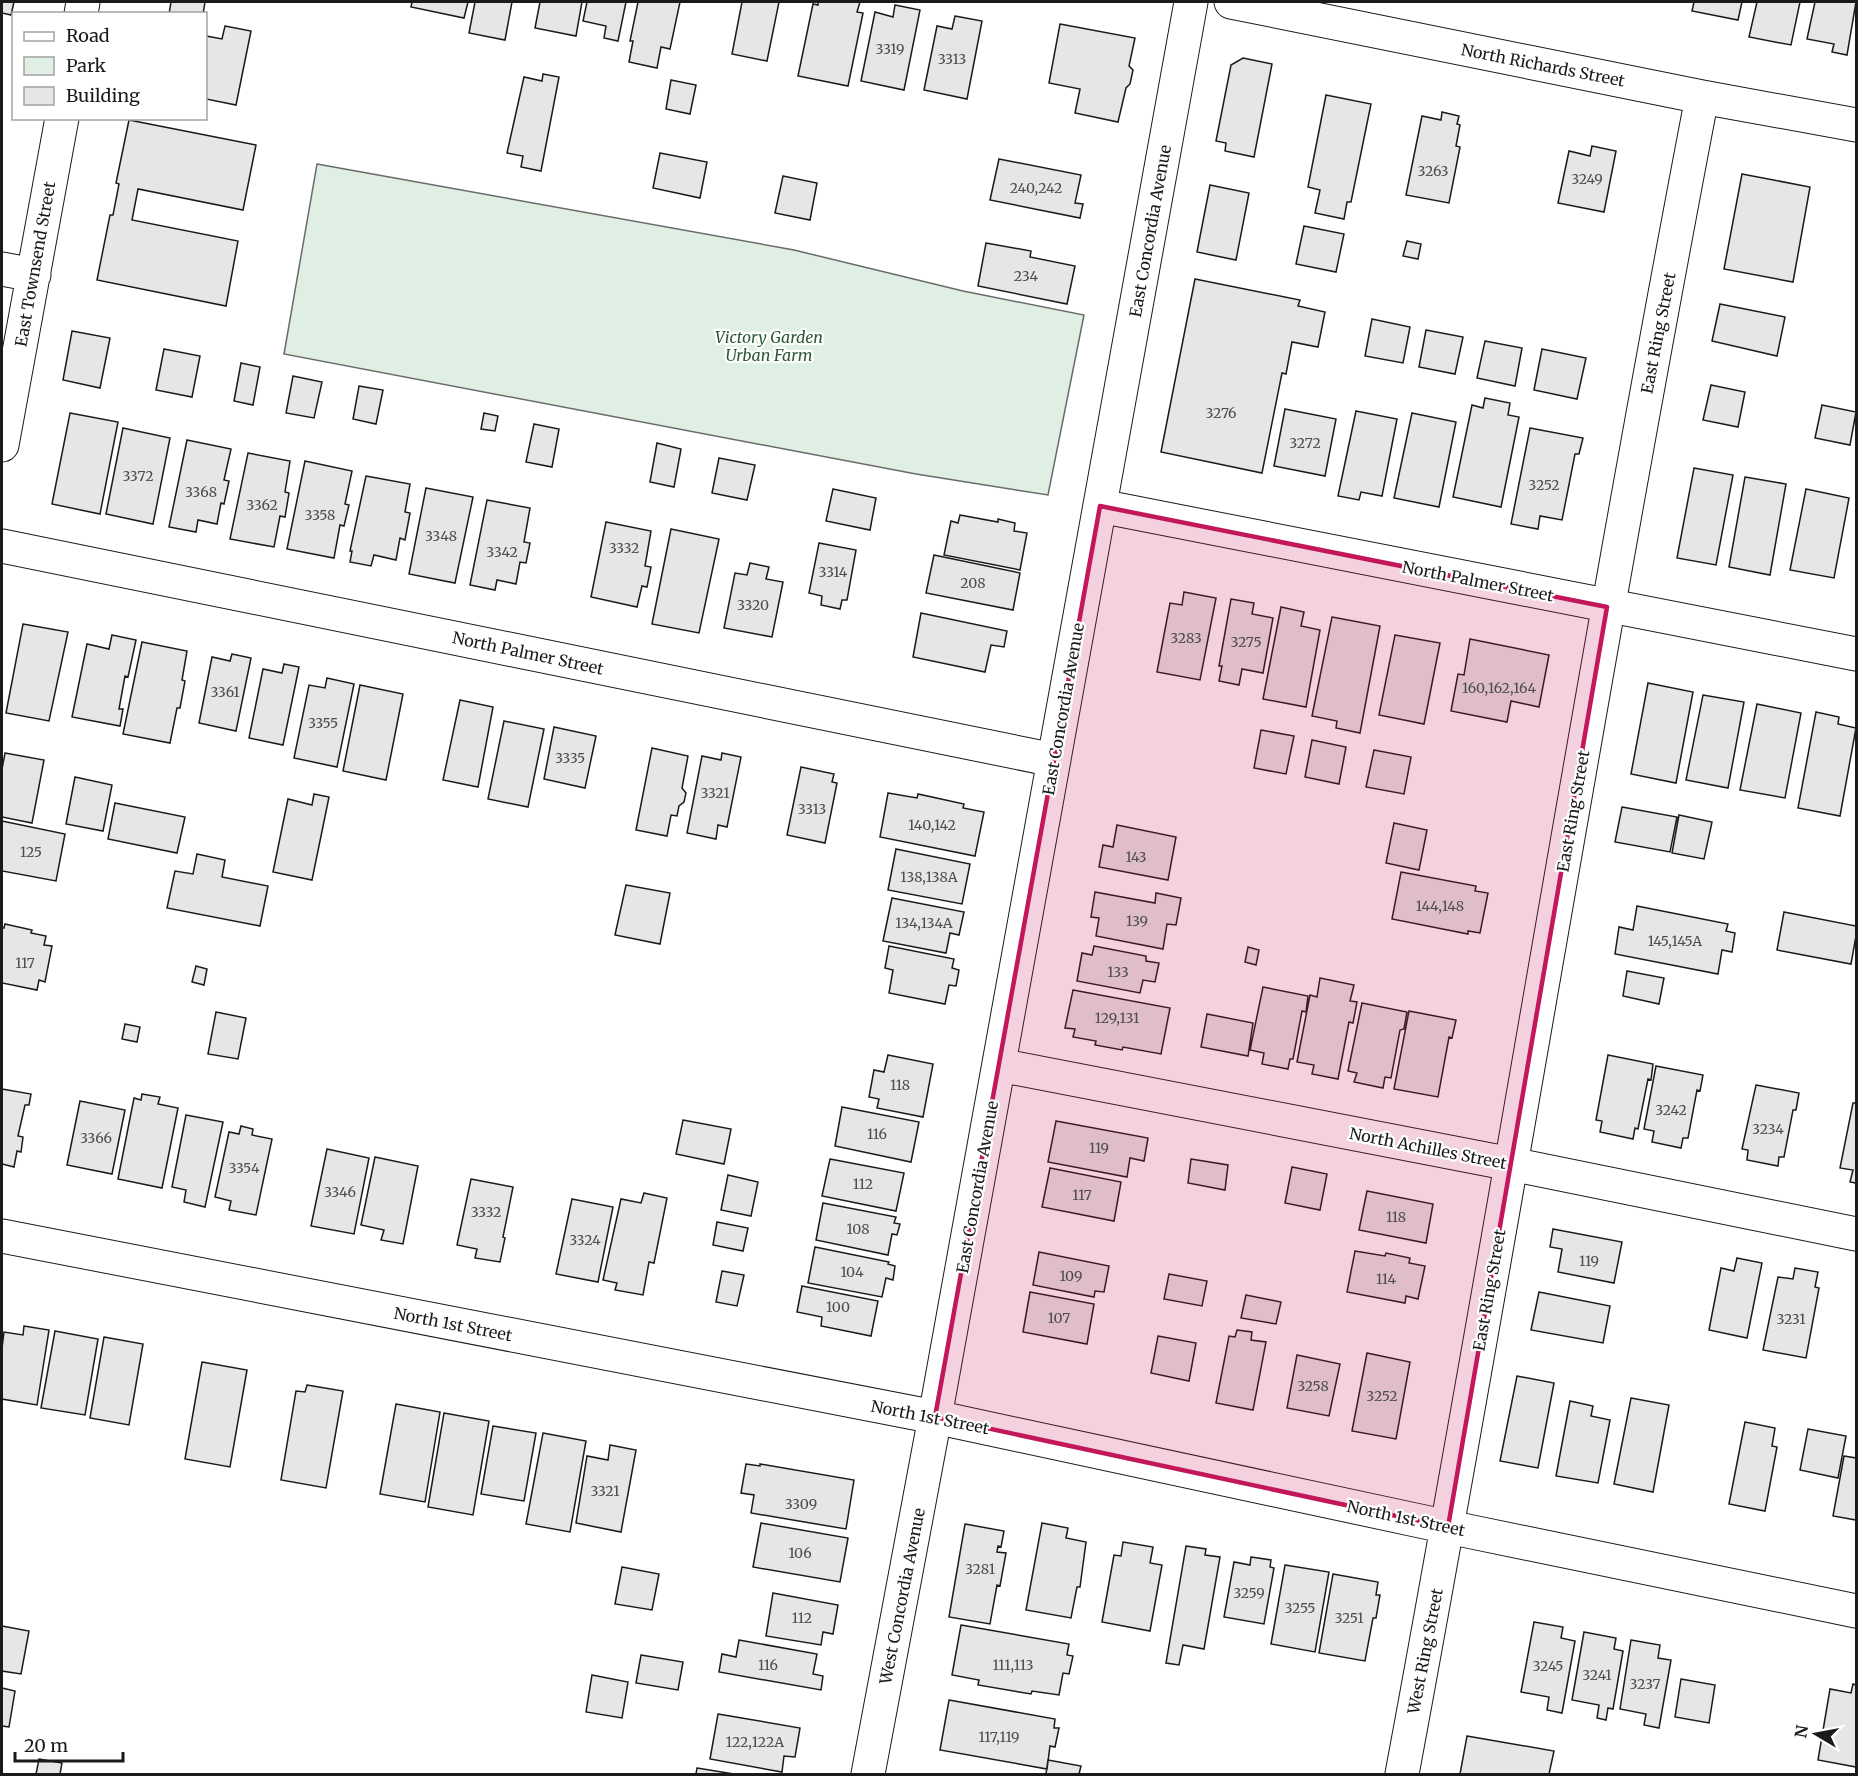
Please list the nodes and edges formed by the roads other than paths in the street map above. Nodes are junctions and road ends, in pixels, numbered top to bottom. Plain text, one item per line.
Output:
1 (1191, 2) edge
2 (1231, 2) edge
3 (1702, 97) junction
4 (62, 120) edge
5 (1857, 125) edge
6 (2, 269) edge
7 (34, 275) junction
8 (2, 445) edge
9 (1100, 506) junction
10 (2, 546) edge
11 (1607, 607) junction
12 (1857, 654) edge
13 (1054, 760) junction
14 (999, 1065) junction
15 (1511, 1164) junction
16 (1857, 1234) edge
17 (2, 1236) edge
18 (935, 1417) junction
19 (1448, 1527) junction
20 (1857, 1611) edge
21 (868, 1774) edge
22 (1402, 1774) edge

1 - 9 street, East Concordia Avenue
2 - 3 street, North Richards Street
3 - 5 street, North Richards Street
3 - 11 street, East Ring Street
4 - 7 street, East Townsend Street
6 - 7 street
7 - 8 street, East Townsend Street
9 - 11 street, North Palmer Street
9 - 13 street, East Concordia Avenue
10 - 13 street, North Palmer Street
11 - 12 street, North Palmer Street
11 - 15 street, East Ring Street
13 - 14 street, East Concordia Avenue
14 - 15 street, North Achilles Street
14 - 18 street, East Concordia Avenue
15 - 16 street, North Achilles Street
15 - 19 street, East Ring Street
17 - 18 street, North 1st Street
18 - 19 street, North 1st Street
18 - 21 street, West Concordia Avenue
19 - 20 street, North 1st Street
19 - 22 street, West Ring Street

